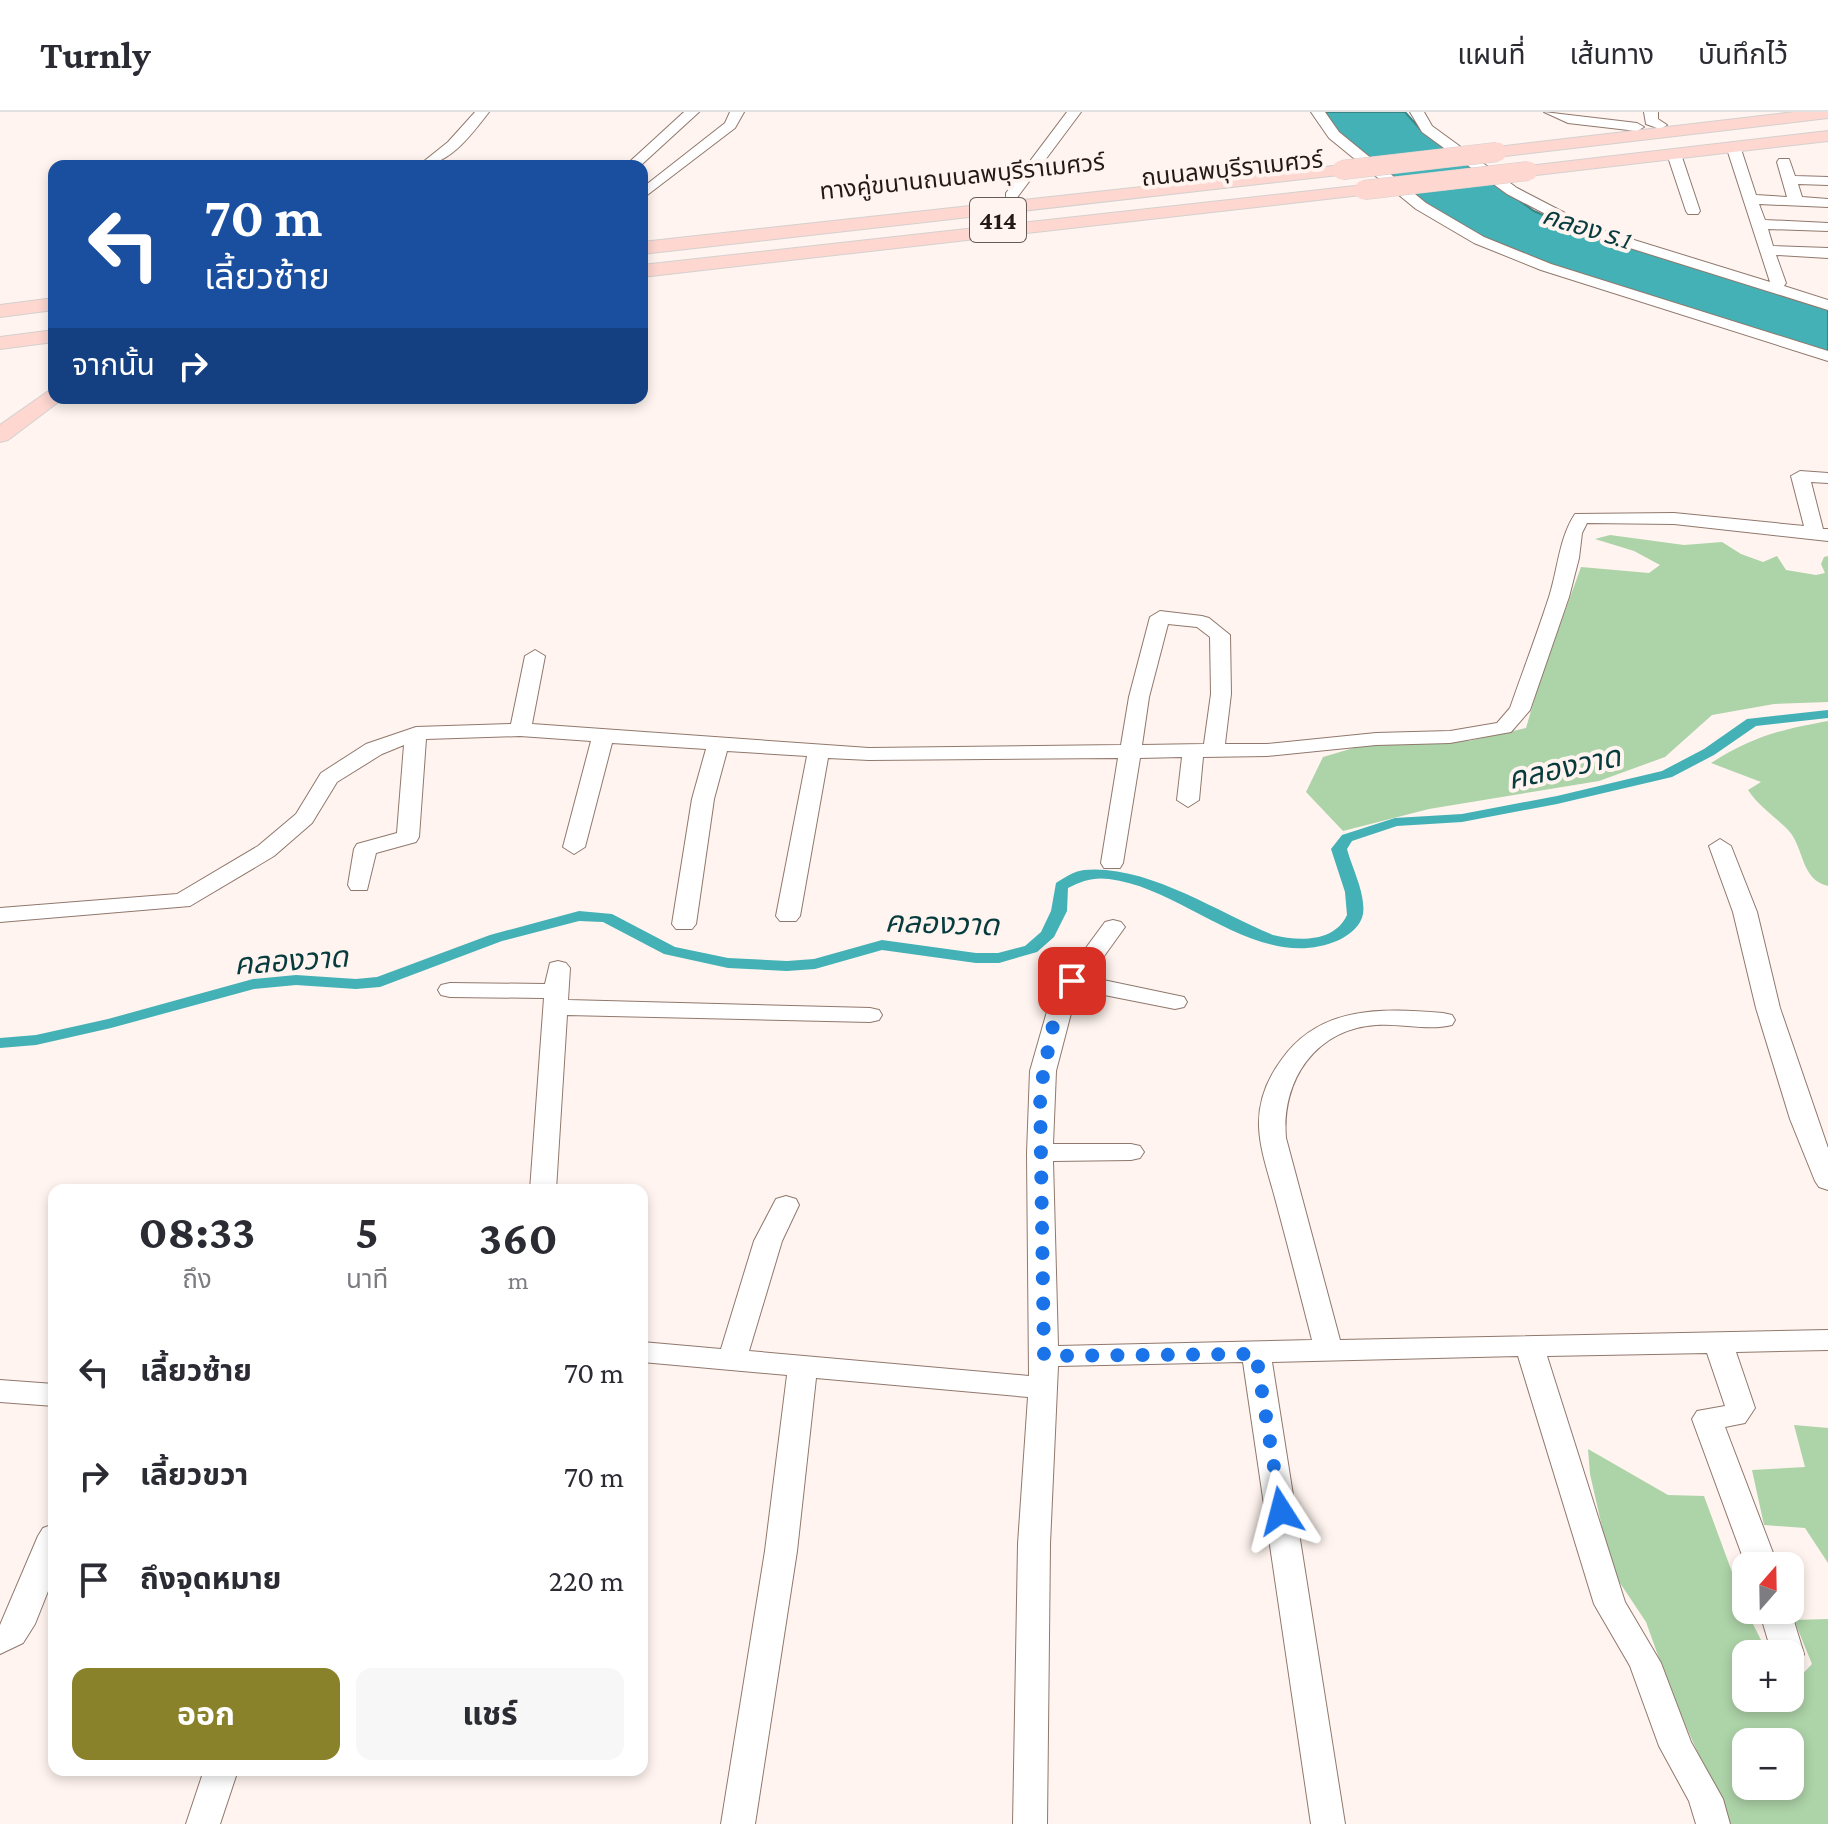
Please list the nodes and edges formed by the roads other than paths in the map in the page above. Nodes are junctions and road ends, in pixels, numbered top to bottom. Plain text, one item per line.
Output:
1 (482, 112) edge
2 (692, 112) edge
3 (737, 112) edge
4 (1074, 112) edge
5 (1318, 112) edge
6 (1417, 112) edge
7 (1551, 112) edge
8 (1765, 112) edge
9 (1656, 118) edge
10 (1826, 118) edge
11 (1637, 127) junction
12 (1828, 136) edge
13 (1733, 146) junction
14 (1490, 148) junction
15 (1674, 154) junction
16 (433, 160) edge
17 (639, 160) edge
18 (1784, 162) dead end
19 (1520, 166) junction
20 (1349, 176) junction
21 (1789, 180) junction
22 (1828, 181) edge
23 (648, 190) edge
24 (1011, 196) junction
25 (1231, 196) junction
26 (1753, 199) junction
27 (1796, 201) junction
28 (1828, 203) edge
29 (1070, 206) junction
30 (1693, 211) dead end
31 (1760, 224) junction
32 (1041, 226) junction
33 (1828, 227) edge
34 (648, 238) edge
35 (648, 246) edge
36 (1769, 250) junction
37 (1828, 253) edge
38 (648, 260) edge
39 (648, 270) edge
40 (1778, 283) dead end
41 (48, 305) edge
42 (1828, 305) edge
43 (0, 311) edge
44 (48, 318) edge
45 (0, 323) edge
46 (48, 331) edge
47 (0, 336) edge
48 (48, 339) edge
49 (0, 343) edge
50 (1828, 356) edge
51 (1828, 374) edge
52 (48, 385) edge
53 (48, 400) edge
54 (0, 419) edge
55 (0, 435) edge
56 (1828, 478) edge
57 (1822, 534) edge
58 (535, 656) dead end
59 (520, 730) junction
60 (416, 733) junction
61 (604, 734) junction
62 (719, 742) junction
63 (1133, 750) junction
64 (1204, 750) junction
65 (819, 751) junction
66 (1188, 800) dead end
67 (1720, 846) dead end
68 (574, 847) dead end
69 (1112, 863) dead end
70 (359, 885) dead end
71 (0, 915) edge
72 (788, 916) dead end
73 (684, 924) dead end
74 (1113, 927) dead end
75 (1072, 981) junction
76 (556, 989) junction
77 (450, 990) dead end
78 (1175, 1002) dead end
79 (870, 1015) dead end
80 (1443, 1020) dead end
81 (1131, 1152) dead end
82 (1040, 1153) junction
83 (1828, 1181) edge
84 (543, 1184) edge
85 (786, 1205) dead end
86 (1828, 1340) edge
87 (1718, 1341) junction
88 (1529, 1346) junction
89 (1329, 1351) junction
90 (648, 1353) edge
91 (1256, 1354) junction
92 (1044, 1356) junction
93 (732, 1360) junction
94 (803, 1367) junction
95 (1043, 1388) junction
96 (0, 1391) edge
97 (48, 1395) edge
98 (48, 1551) edge
99 (1757, 1552) edge
100 (0, 1641) edge
101 (219, 1776) edge
102 (203, 1824) edge
103 (738, 1824) edge
104 (1030, 1824) edge
105 (1328, 1824) edge
106 (1713, 1824) edge

1 - 16 street
2 - 17 street
3 - 23 street
4 - 24 street
5 - 50 street
6 - 42 street
7 - 11 street
8 - 9 main road, 414
9 - 11 main road, 414
10 - 14 main road, ถนนลพบุรีราเมศวร์ / 414
10 - 19 main road, ถนนลพบุรีราเมศวร์ / 414
11 - 14 main road, 414
12 - 13 main road, ทางคู่ขนานถนนลพบุรีราเมศวร์ / 414
13 - 15 main road, ทางคู่ขนานถนนลพบุรีราเมศวร์ / 414
13 - 26 street
14 - 20 main road, ถนนลพบุรีราเมศวร์ / 414, bridge
15 - 19 main road, ทางคู่ขนานถนนลพบุรีราเมศวร์ / 414
15 - 30 street
18 - 21 street
19 - 20 main road, ทางคู่ขนานถนนลพบุรีราเมศวร์ / 414, bridge
20 - 24 main road, ทางคู่ขนานถนนลพบุรีราเมศวร์ / 414
20 - 25 main road, ถนนลพบุรีราเมศวร์ / 414
20 - 29 main road, ถนนลพบุรีราเมศวร์ / 414
20 - 32 main road, ทางคู่ขนานถนนลพบุรีราเมศวร์ / 414
21 - 22 street
21 - 27 street
24 - 34 main road, ทางคู่ขนานถนนลพบุรีราเมศวร์ / 414
25 - 29 main road, ถนนลพบุรีราเมศวร์ / 414
25 - 32 main road
26 - 27 street
26 - 31 street
27 - 28 street
29 - 35 main road, ถนนลพบุรีราเมศวร์ / 414
29 - 38 main road, ถนนลพบุรีราเมศวร์ / 414
31 - 33 street
31 - 36 street
32 - 39 main road, ทางคู่ขนานถนนลพบุรีราเมศวร์ / 414
36 - 37 street
36 - 40 street
41 - 43 main road
44 - 45 main road
46 - 47 main road
48 - 49 main road
50 - 51 street
52 - 54 main road
53 - 55 main road
56 - 57 street
57 - 64 street
58 - 59 street
59 - 60 street
59 - 61 street
60 - 70 street
60 - 71 street
61 - 62 street
61 - 68 street
62 - 65 street
62 - 73 street
63 - 64 street
63 - 64 street
63 - 65 street
63 - 69 street
64 - 66 street
65 - 72 street
67 - 83 street
74 - 75 street
75 - 78 street
75 - 82 street
76 - 77 street
76 - 79 street
76 - 84 street
80 - 89 street
81 - 82 street
82 - 92 street
85 - 93 street
86 - 87 street
87 - 88 street
87 - 99 street
88 - 89 street
88 - 106 street
89 - 91 street
90 - 93 street
91 - 92 street
91 - 105 street
92 - 95 street
93 - 94 street
94 - 95 street
94 - 103 street
95 - 104 street
96 - 97 street
98 - 100 street
101 - 102 street

